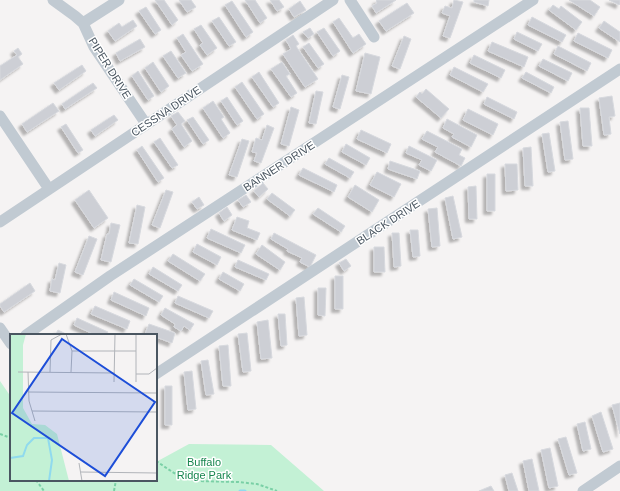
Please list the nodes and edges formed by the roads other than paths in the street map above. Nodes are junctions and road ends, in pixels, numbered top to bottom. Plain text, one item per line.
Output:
1 (53, 0) edge
2 (119, 0) edge
3 (333, 0) edge
4 (350, 0) edge
5 (533, 0) edge
6 (83, 23) junction
7 (374, 36) dead end
8 (620, 69) edge
9 (0, 116) edge
10 (146, 124) junction
11 (49, 190) junction
12 (0, 222) edge
13 (0, 328) edge
14 (27, 334) edge
15 (10, 343) edge
16 (157, 373) edge
17 (620, 466) edge
18 (583, 491) edge

1 - 6 street, PIPER DRIVE
2 - 6 street
3 - 10 street, CESSNA DRIVE
4 - 7 street
5 - 14 street, BANNER DRIVE
6 - 10 street, PIPER DRIVE
8 - 16 street, BLACK DRIVE
9 - 11 street
10 - 11 street, CESSNA DRIVE
11 - 12 street, CESSNA DRIVE
13 - 15 street
17 - 18 street

